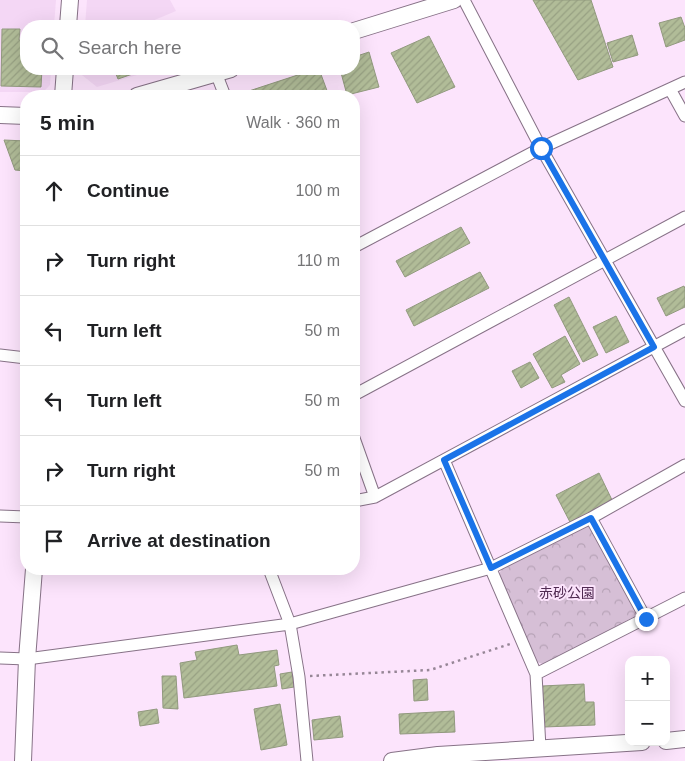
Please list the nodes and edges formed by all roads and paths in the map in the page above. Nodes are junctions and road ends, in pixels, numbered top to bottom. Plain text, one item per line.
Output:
1 (70, 0) edge
2 (454, 0) edge
3 (464, 0) edge
4 (68, 20) edge
5 (360, 29) edge
6 (65, 75) edge
7 (209, 75) edge
8 (223, 75) edge
9 (685, 82) edge
10 (670, 88) junction
11 (63, 90) edge
12 (158, 90) edge
13 (224, 90) edge
14 (0, 115) edge
15 (20, 116) edge
16 (685, 116) edge
17 (541, 148) junction
18 (685, 217) edge
19 (360, 244) edge
20 (605, 260) junction
21 (685, 330) edge
22 (654, 347) junction
23 (0, 355) edge
24 (20, 357) edge
25 (360, 392) edge
26 (685, 401) edge
27 (360, 455) edge
28 (444, 460) junction
29 (685, 465) edge
30 (375, 497) junction
31 (360, 500) edge
32 (0, 516) edge
33 (20, 517) edge
34 (591, 518) junction
35 (491, 568) junction
36 (34, 575) edge
37 (272, 575) edge
38 (685, 598) edge
39 (646, 619) junction
40 (290, 624) junction
41 (521, 640) junction
42 (0, 658) edge
43 (27, 659) junction
44 (536, 674) junction
45 (299, 677) junction
46 (685, 739) edge
47 (670, 740) edge
48 (625, 743) edge
49 (540, 748) junction
50 (23, 761) edge
51 (308, 761) edge
52 (392, 761) edge

1 - 4 street
2 - 5 street
3 - 17 street
6 - 11 street
7 - 12 street
8 - 13 street
9 - 10 street
10 - 16 street
10 - 17 street
14 - 15 street
17 - 19 street
17 - 20 street
18 - 20 street
20 - 22 street
20 - 25 street
21 - 22 street
22 - 26 street
22 - 28 street
23 - 24 street
27 - 30 street
28 - 30 street
28 - 35 street
29 - 34 street
30 - 31 street
32 - 33 street
34 - 35 street
34 - 39 street
35 - 40 street
35 - 41 street
36 - 43 street
37 - 40 street
38 - 39 street
39 - 44 street
40 - 43 street
40 - 45 street
41 - 44 street
41 - 45 path
42 - 43 street
43 - 50 street
44 - 49 street
45 - 51 street
46 - 47 street
48 - 49 street
49 - 52 street

